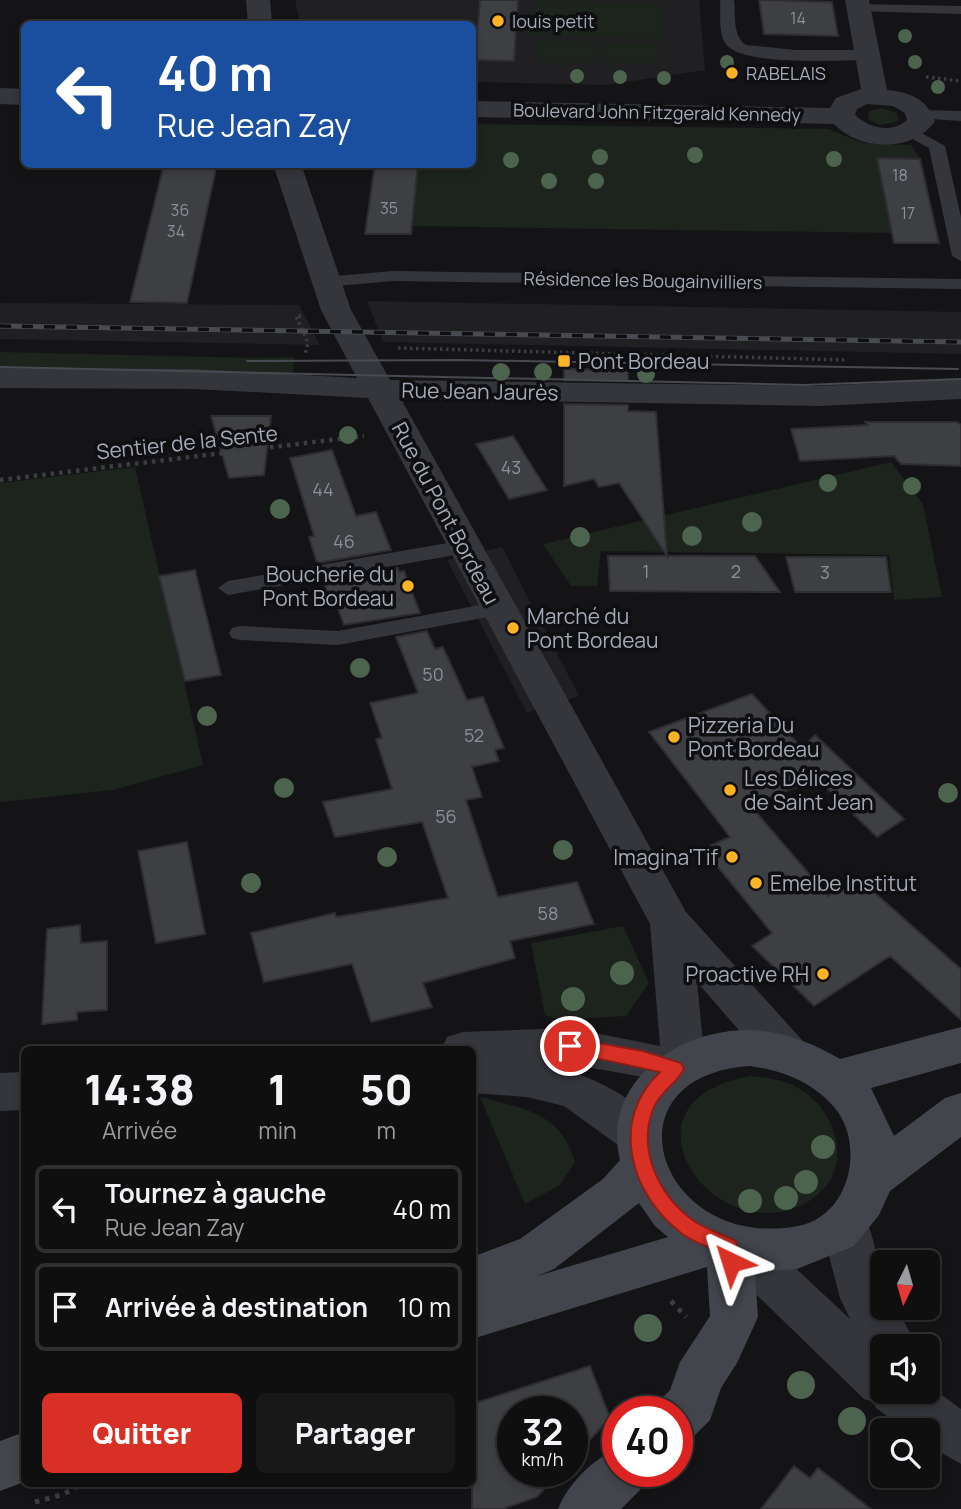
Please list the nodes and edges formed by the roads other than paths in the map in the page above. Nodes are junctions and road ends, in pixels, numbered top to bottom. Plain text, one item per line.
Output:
1 (258, 0) edge
2 (727, 0) edge
3 (858, 8) edge
4 (959, 14) edge
5 (260, 21) edge
6 (868, 55) junction
7 (875, 95) junction
8 (0, 96) edge
9 (21, 97) edge
10 (476, 109) edge
11 (841, 116) junction
12 (961, 116) edge
13 (915, 123) junction
14 (288, 168) edge
15 (961, 256) edge
16 (325, 282) junction
17 (961, 284) edge
18 (0, 377) edge
19 (378, 389) junction
20 (961, 389) edge
21 (465, 547) junction
22 (228, 588) dead end
23 (497, 609) junction
24 (240, 633) dead end
25 (671, 924) junction
26 (961, 1045) edge
27 (476, 1050) edge
28 (787, 1054) junction
29 (679, 1066) junction
30 (476, 1074) edge
31 (835, 1079) junction
32 (21, 1090) edge
33 (0, 1092) edge
34 (961, 1112) edge
35 (640, 1151) junction
36 (874, 1176) junction
37 (845, 1225) junction
38 (729, 1246) junction
39 (476, 1277) edge
40 (476, 1316) edge
41 (885, 1334) edge
42 (870, 1371) edge
43 (693, 1399) edge
44 (913, 1404) edge
45 (935, 1404) edge
46 (961, 1438) edge
47 (21, 1463) edge
48 (10, 1486) edge
49 (607, 1487) edge
50 (584, 1509) edge

1 - 5 street
2 - 6 lane
3 - 4 lane
3 - 6 street
6 - 7 street
7 - 11 street
7 - 13 street
8 - 9 street
10 - 11 street, Boulevard John Fitzgerald Kennedy
11 - 13 street
12 - 13 lane
13 - 15 lane
14 - 16 street, Rue du Pont Bordeau
16 - 17 lane, Résidence les Bougainvilliers
16 - 19 street, Rue du Pont Bordeau
18 - 19 street, Rue Jean Jaurès
19 - 20 street, Rue Jean Jaurès
19 - 21 street, Rue du Pont Bordeau
21 - 22 lane
21 - 23 street, Rue du Pont Bordeau
23 - 24 lane
23 - 25 street, Rue du Pont Bordeau
25 - 28 street, Rue du Pont Bordeau
25 - 29 street, Rue du Pont Bordeau
26 - 31 main road
27 - 29 street
28 - 29 main road
28 - 31 main road
29 - 35 main road
30 - 35 street
31 - 36 main road
32 - 33 street
34 - 36 main road
35 - 38 main road
35 - 39 main road
36 - 37 main road
37 - 38 main road
37 - 41 street
38 - 40 main road
38 - 42 street
38 - 43 main road
44 - 46 street
45 - 46 street
47 - 48 main road
49 - 50 main road

